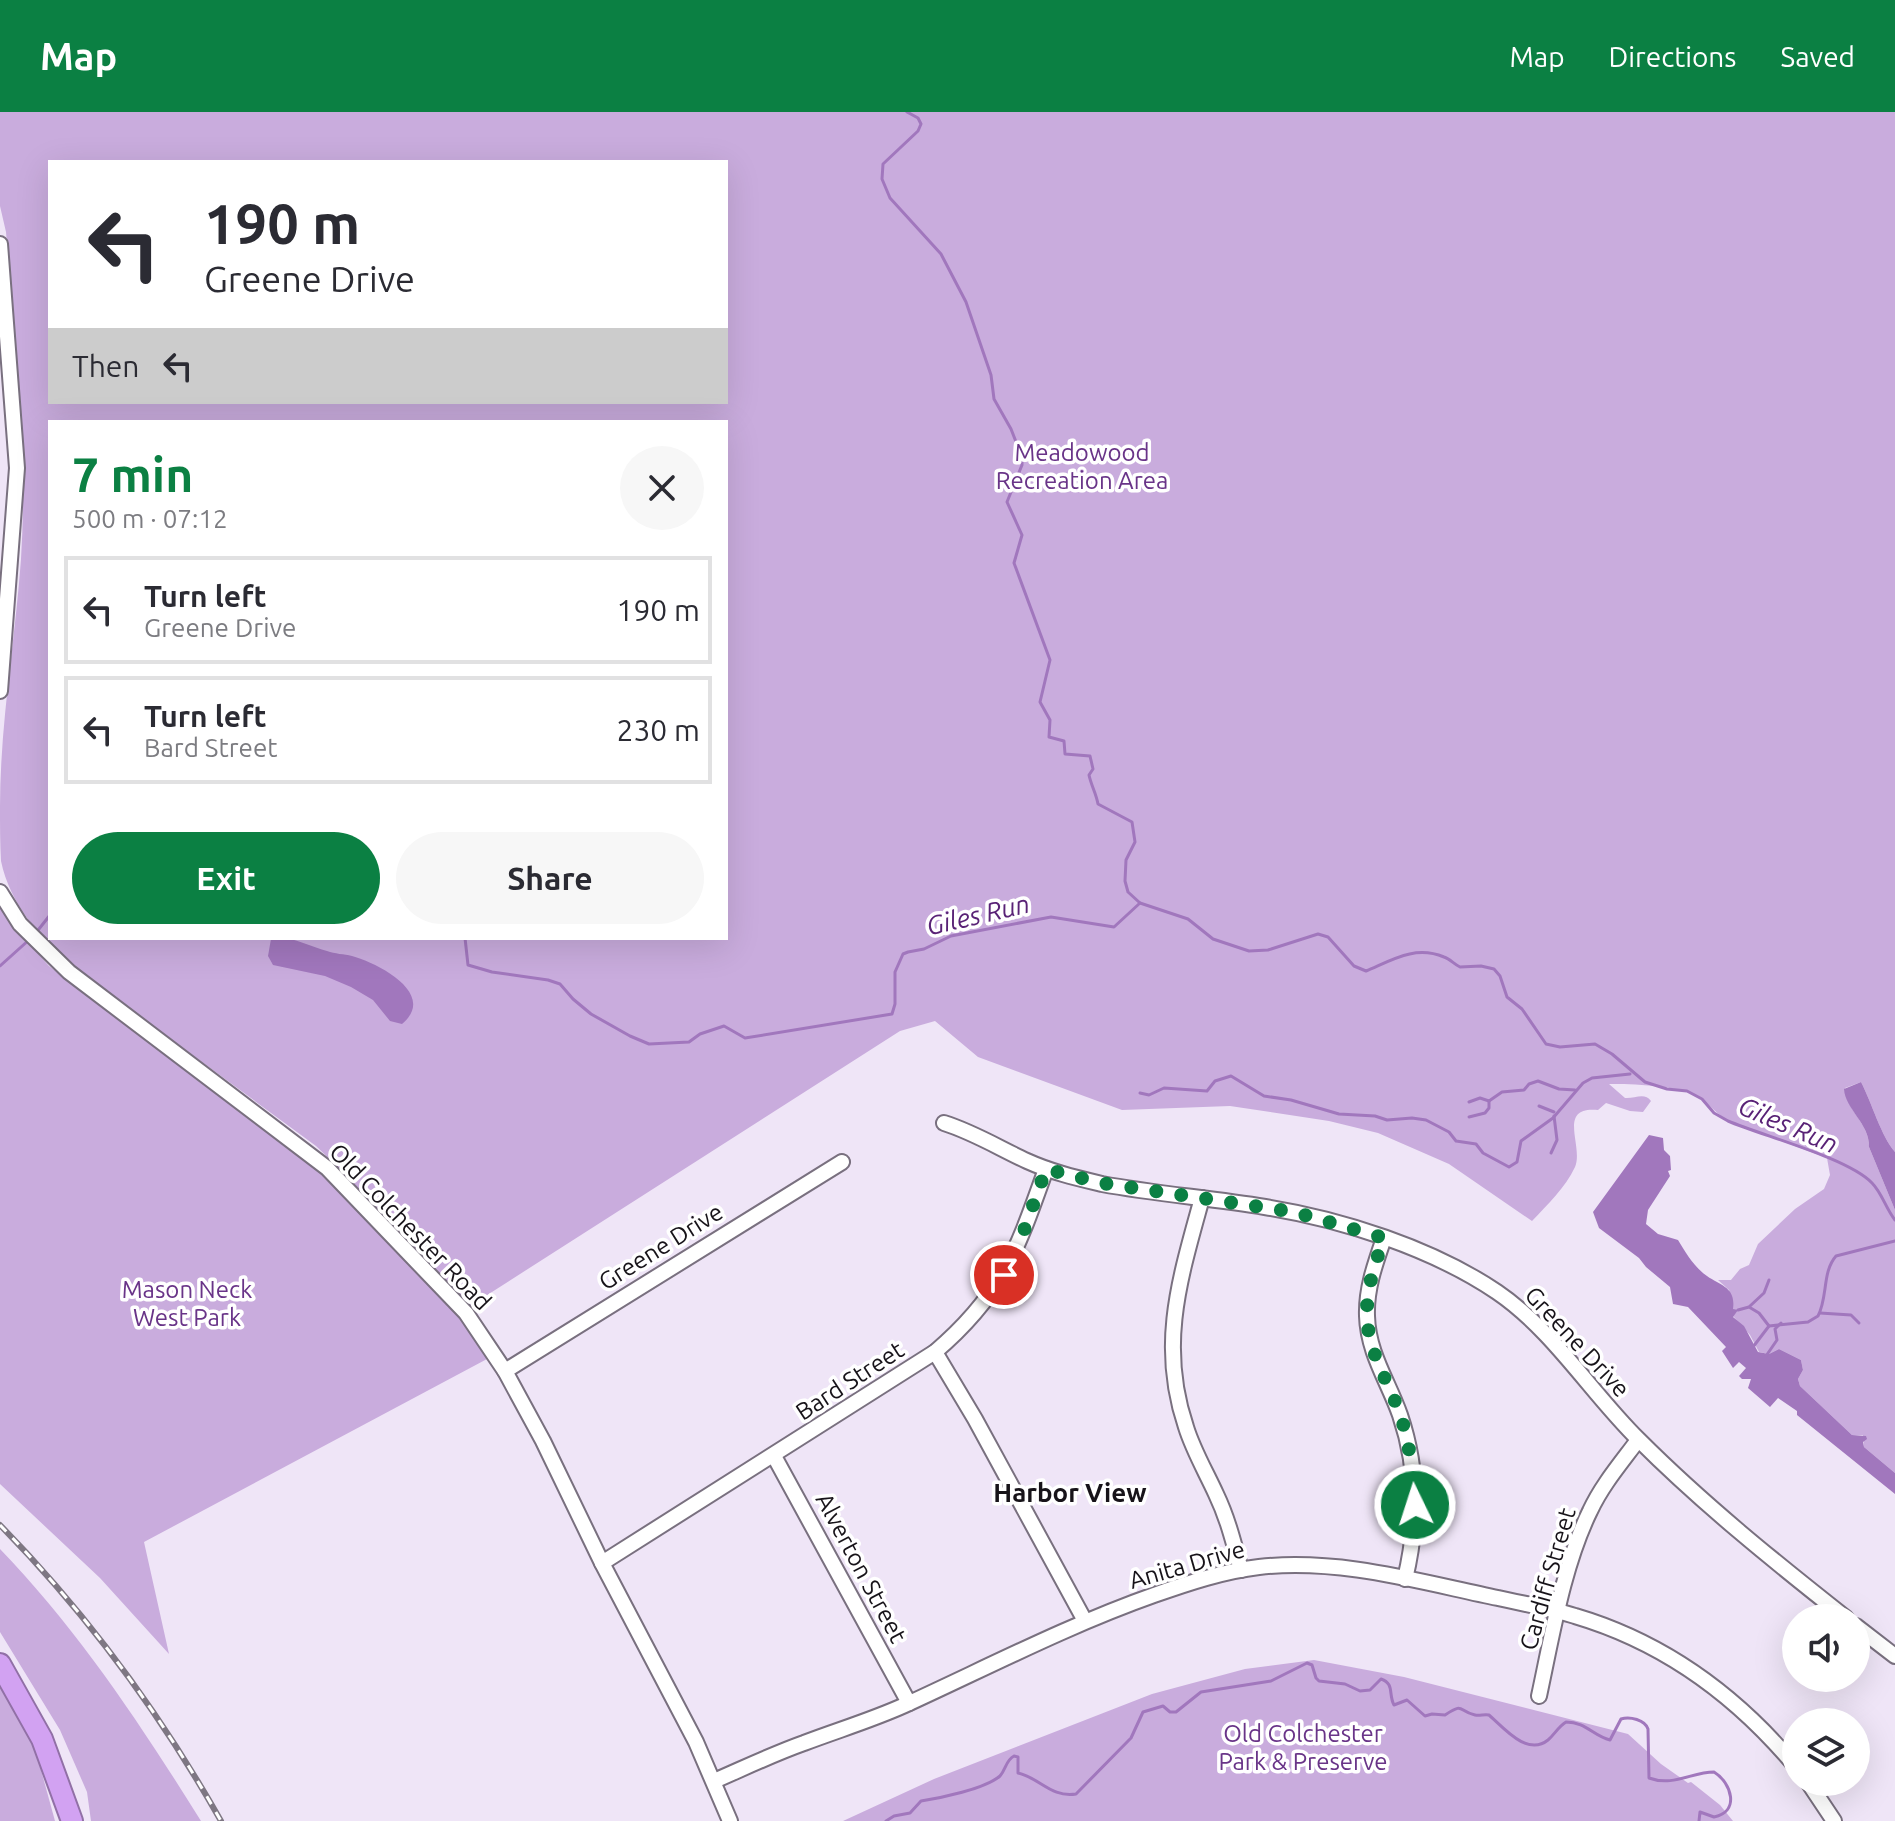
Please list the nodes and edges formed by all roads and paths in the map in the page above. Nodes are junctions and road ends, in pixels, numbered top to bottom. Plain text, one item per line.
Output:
1 (0, 244) edge
2 (0, 691) edge
3 (0, 892) edge
4 (944, 1123) dead end
5 (842, 1162) dead end
6 (1046, 1169) junction
7 (1202, 1198) junction
8 (1384, 1238) junction
9 (935, 1352) junction
10 (505, 1371) junction
11 (1638, 1440) junction
12 (774, 1456) junction
13 (602, 1563) junction
14 (1241, 1570) junction
15 (1405, 1579) junction
16 (1829, 1604) edge
17 (1558, 1611) junction
18 (1085, 1621) junction
19 (1870, 1637) edge
20 (1895, 1656) edge
21 (0, 1664) edge
22 (1539, 1696) dead end
23 (909, 1703) junction
24 (1782, 1751) edge
25 (714, 1781) junction
26 (1817, 1796) edge
27 (72, 1821) edge
28 (730, 1821) edge
29 (1834, 1821) edge

1 - 2 street
3 - 10 street, Old Colchester Road
4 - 6 street, Greene Drive
5 - 10 street, Greene Drive
6 - 7 street, Greene Drive
6 - 9 street, Bard Street
7 - 8 street, Greene Drive
7 - 14 street
8 - 11 street, Greene Drive
8 - 15 street
9 - 12 street, Bard Street
9 - 18 street
10 - 13 street, Old Colchester Road
11 - 16 street, Greene Drive
11 - 17 street, Cardiff Street
12 - 13 street, Bard Street
12 - 23 street, Alverton Street
13 - 25 street, Old Colchester Road
14 - 15 street, Anita Drive
14 - 18 street, Anita Drive
15 - 17 street, Anita Drive
17 - 22 street, Cardiff Street
17 - 24 street, Anita Drive
18 - 23 street, Anita Drive
19 - 20 street
21 - 27 highway
23 - 25 street, Anita Drive
25 - 28 street, Old Colchester Road
26 - 29 street

